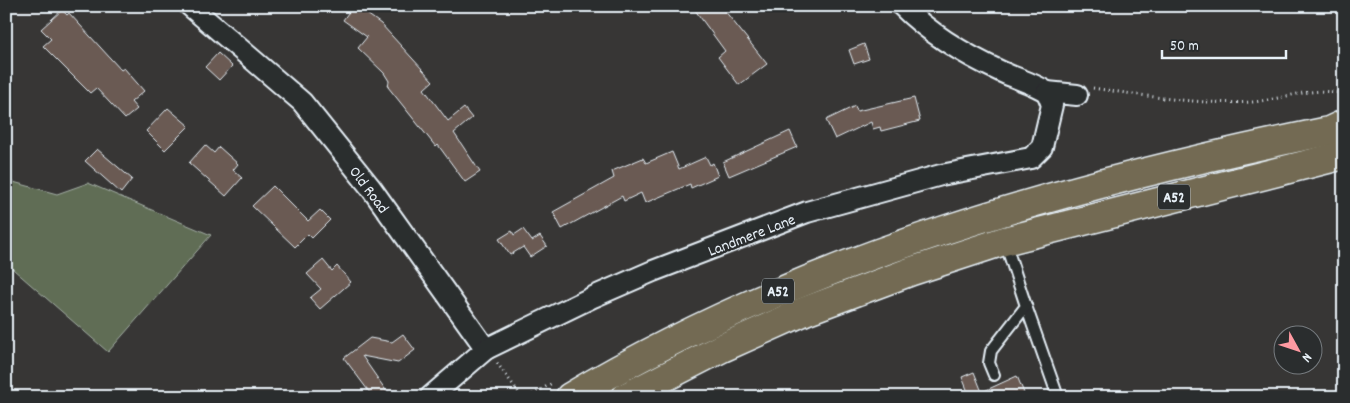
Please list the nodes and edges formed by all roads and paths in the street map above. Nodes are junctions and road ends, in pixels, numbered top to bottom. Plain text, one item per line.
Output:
1 (190, 6) edge
2 (903, 7) edge
3 (1084, 91) joint
4 (1048, 92) junction
5 (1344, 99) edge
6 (1344, 124) edge
7 (1344, 155) edge
8 (1004, 241) junction
9 (1026, 306) junction
10 (486, 349) junction
11 (994, 375) dead end
12 (565, 388) edge
13 (430, 397) edge
14 (522, 397) edge
15 (528, 397) edge
16 (626, 397) edge
17 (1058, 397) edge

1 - 10 street, Old Road
2 - 4 street
3 - 4 street
3 - 5 path
4 - 10 street, Landmere Lane
6 - 12 highway, A52
7 - 8 highway, A52
8 - 9 lane
8 - 16 highway, A52
9 - 11 lane
9 - 17 lane
10 - 13 street, Landmere Lane
10 - 14 path
12 - 15 path

